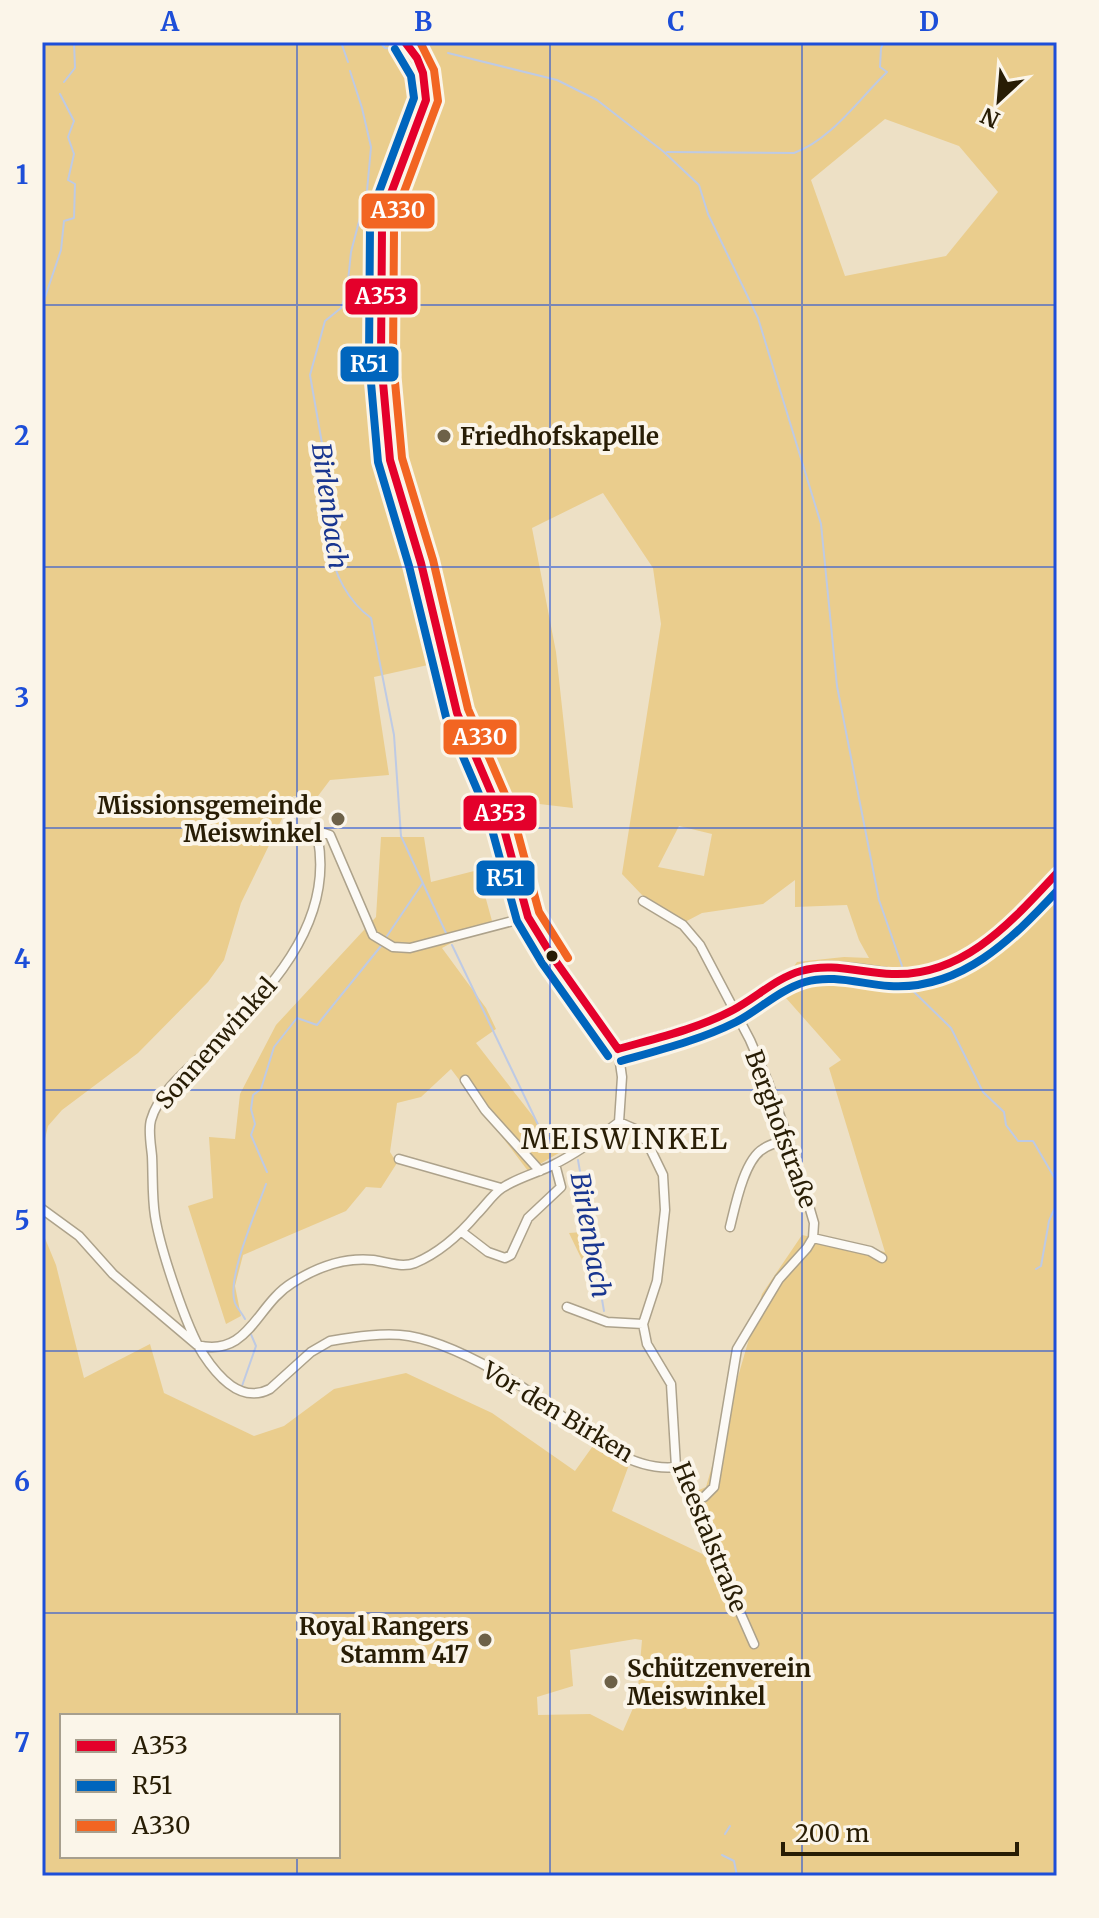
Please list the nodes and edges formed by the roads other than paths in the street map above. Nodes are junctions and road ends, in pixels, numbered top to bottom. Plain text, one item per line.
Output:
1 (405, 42) edge
2 (1057, 873) edge
3 (643, 901) dead end
4 (528, 917) junction
5 (733, 1011) junction
6 (618, 1049) junction
7 (465, 1080) dead end
8 (619, 1122) junction
9 (787, 1139) junction
10 (399, 1159) dead end
11 (555, 1164) junction
12 (540, 1171) junction
13 (501, 1188) junction
14 (42, 1209) edge
15 (730, 1227) dead end
16 (462, 1232) junction
17 (813, 1238) junction
18 (882, 1258) dead end
19 (567, 1307) dead end
20 (643, 1324) junction
21 (197, 1345) junction
22 (676, 1467) junction
23 (691, 1499) junction
24 (754, 1644) dead end

1 - 4 street
2 - 5 street
3 - 5 street, Berghofstraße
4 - 6 street
4 - 21 street, Sonnenwinkel
5 - 6 street
5 - 9 street, Berghofstraße
6 - 8 street
7 - 12 street
8 - 11 street
8 - 20 street
9 - 15 street
9 - 17 street, Berghofstraße
10 - 13 street
11 - 12 street
11 - 16 street
12 - 13 street
13 - 16 street
14 - 21 street
16 - 21 street
17 - 18 street
17 - 23 street, Berghofstraße
19 - 20 street
20 - 22 street, Heestalstraße
21 - 22 street, Vor den Birken
22 - 23 street, Heestalstraße
23 - 24 street, Heestalstraße

